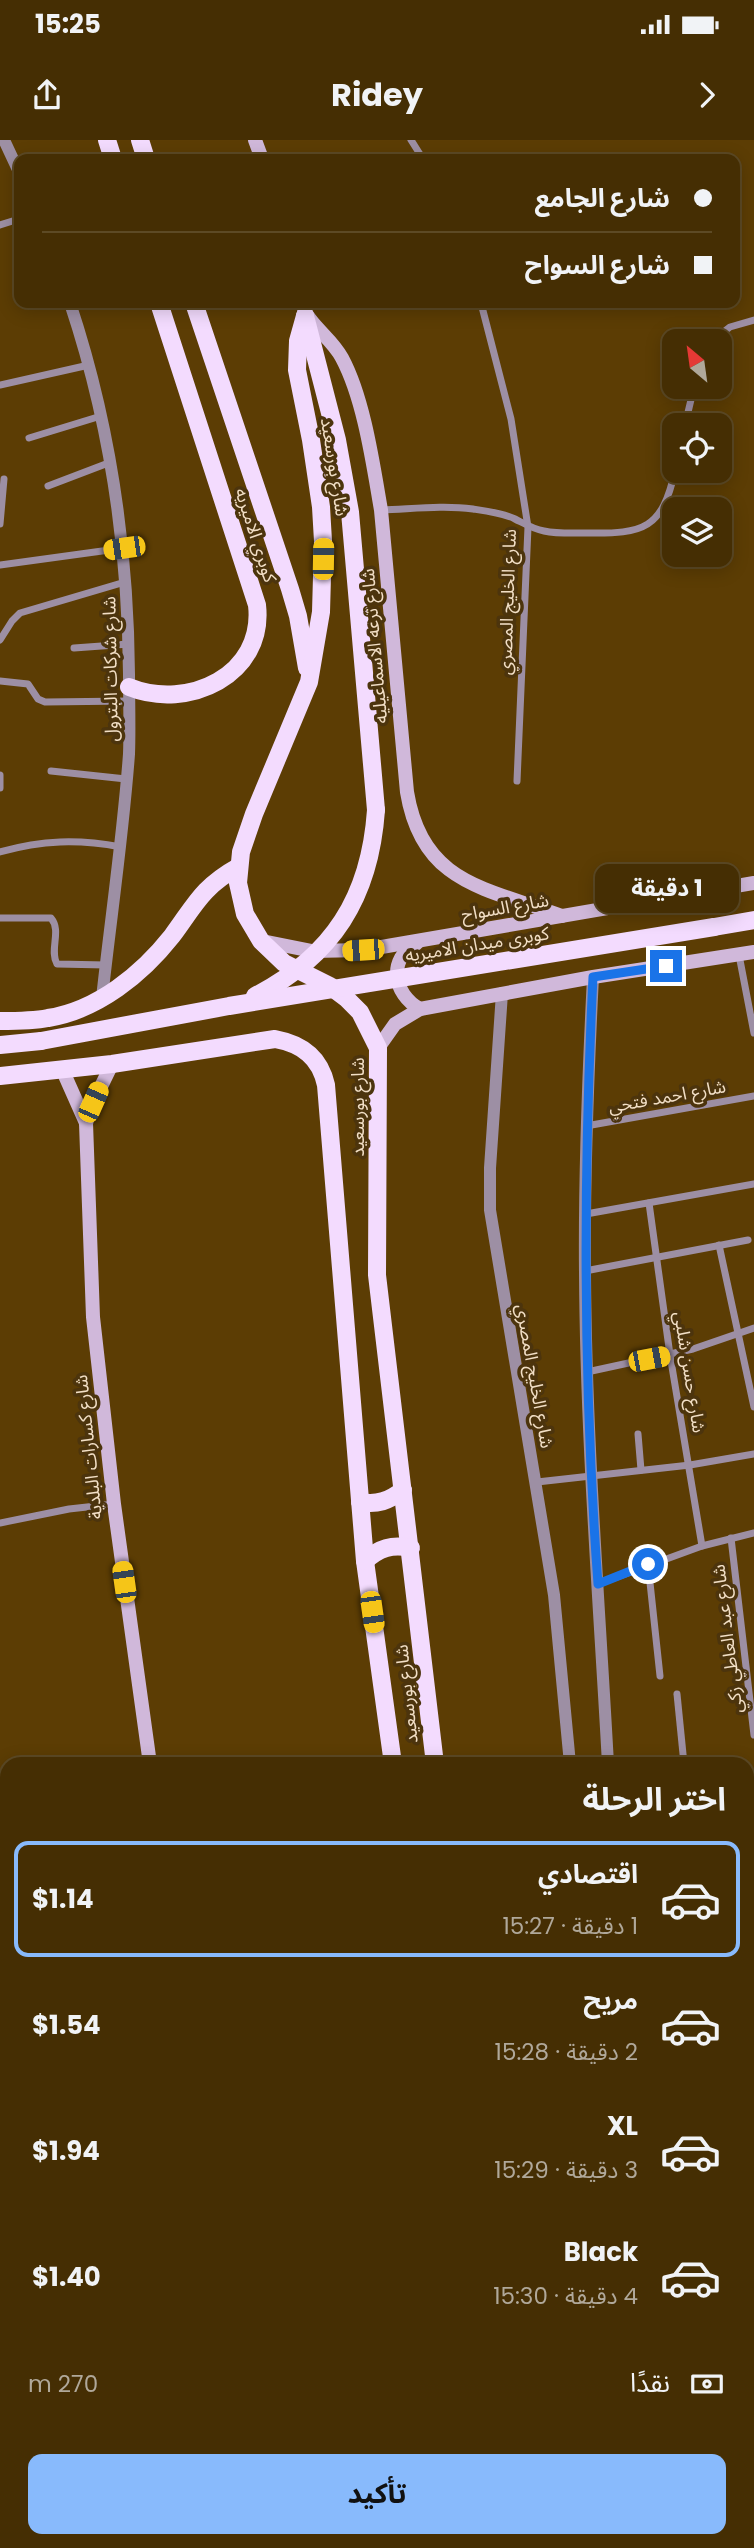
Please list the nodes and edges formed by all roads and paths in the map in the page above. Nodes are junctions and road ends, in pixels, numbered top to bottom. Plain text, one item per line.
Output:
1 (4, 140) edge
2 (14, 161) edge
3 (72, 308) edge
4 (161, 308) edge
5 (196, 308) edge
6 (482, 308) edge
7 (303, 310) edge
8 (754, 320) edge
9 (727, 329) edge
10 (89, 365) junction
11 (0, 385) edge
12 (101, 416) junction
13 (29, 438) dead end
14 (111, 462) junction
15 (4, 479) dead end
16 (672, 483) edge
17 (48, 485) dead end
18 (381, 510) junction
19 (0, 524) edge
20 (528, 527) junction
21 (124, 548) junction
22 (0, 565) edge
23 (126, 582) junction
24 (0, 640) edge
25 (129, 644) junction
26 (74, 648) dead end
27 (0, 681) edge
28 (309, 682) junction
29 (129, 694) junction
30 (51, 771) dead end
31 (0, 775) edge
32 (126, 779) junction
33 (517, 781) dead end
34 (0, 788) edge
35 (121, 847) junction
36 (0, 852) edge
37 (238, 867) junction
38 (754, 883) edge
39 (562, 916) junction
40 (0, 918) edge
41 (754, 920) edge
42 (261, 941) junction
43 (421, 941) junction
44 (747, 954) edge
45 (106, 965) junction
46 (593, 977) junction
47 (502, 993) junction
48 (102, 998) junction
49 (229, 1006) junction
50 (420, 1009) junction
51 (0, 1021) edge
52 (754, 1032) edge
53 (0, 1045) edge
54 (378, 1048) junction
55 (112, 1064) junction
56 (62, 1069) junction
57 (0, 1076) edge
58 (754, 1096) edge
59 (86, 1123) junction
60 (586, 1126) junction
61 (754, 1184) edge
62 (649, 1203) junction
63 (586, 1214) junction
64 (748, 1240) dead end
65 (719, 1245) junction
66 (657, 1256) junction
67 (584, 1270) junction
68 (754, 1328) edge
69 (738, 1333) junction
70 (670, 1355) junction
71 (587, 1371) junction
72 (754, 1407) edge
73 (638, 1434) dead end
74 (754, 1454) edge
75 (690, 1465) junction
76 (641, 1471) junction
77 (590, 1477) junction
78 (537, 1482) junction
79 (402, 1490) junction
80 (360, 1502) junction
81 (114, 1504) junction
82 (0, 1523) edge
83 (754, 1533) edge
84 (731, 1538) junction
85 (702, 1546) junction
86 (411, 1548) junction
87 (365, 1561) junction
88 (648, 1564) junction
89 (598, 1584) junction
90 (660, 1676) dead end
91 (677, 1694) dead end
92 (754, 1735) edge
93 (149, 1757) edge
94 (392, 1757) edge
95 (434, 1757) edge
96 (569, 1757) edge
97 (608, 1757) edge
98 (683, 1757) edge

1 - 2 street
3 - 10 street, شارع شركات البترول
4 - 29 main road, كوبري الاميريه
5 - 28 main road, كوبري الاميريه
6 - 20 street, شارع الخليج المصري
7 - 18 main road, شارع ترعه الاسماعيليه
7 - 28 main road, شارع بورسعيد
7 - 49 main road, bridge
8 - 9 street
10 - 11 street
10 - 12 street, شارع شركات البترول
12 - 13 street
12 - 14 street, شارع شركات البترول
14 - 17 street
14 - 21 street, شارع شركات البترول
15 - 19 street
16 - 20 street
18 - 20 street
18 - 39 main road, شارع ترعه الاسماعيليه
20 - 33 street, شارع الخليج المصري
21 - 22 street
21 - 23 street, شارع شركات البترول
23 - 24 street
23 - 25 street, شارع شركات البترول
25 - 26 street
25 - 29 street, شارع شركات البترول
27 - 29 street
28 - 37 main road, شارع بورسعيد
29 - 32 street, شارع شركات البترول
30 - 32 street
31 - 34 street
32 - 35 street, شارع شركات البترول
35 - 36 street
35 - 45 street, شارع شركات البترول
37 - 42 main road, شارع بورسعيد
37 - 48 main road
38 - 39 main road, شارع السواح
39 - 43 main road, شارع السواح
40 - 45 street
41 - 49 main road, كوبرى ميدان الاميريه, bridge
42 - 43 main road, شارع السواح
42 - 54 main road, شارع بورسعيد
43 - 50 main road
44 - 46 main road
44 - 52 street
45 - 48 street, شارع شركات البترول
46 - 47 main road
46 - 60 street
47 - 50 main road
47 - 78 street, شارع الخليج المصري
48 - 51 main road
49 - 53 main road, كوبرى ميدان الاميريه, bridge
50 - 54 main road
54 - 79 main road, شارع بورسعيد
55 - 56 main road, شارع بورسعيد
55 - 59 main road, شارع كسارات البلدية
55 - 80 main road, شارع بورسعيد
56 - 57 main road, شارع بورسعيد
56 - 59 main road, شارع كسارات البلدية
58 - 60 street, شارع احمد فتحي
59 - 81 main road, شارع كسارات البلدية
60 - 63 street
61 - 62 street
62 - 63 street
62 - 66 street, شارع حسن شلبي
63 - 67 street
64 - 65 street
65 - 66 street
65 - 69 street
66 - 67 street
66 - 70 street, شارع حسن شلبي
67 - 71 street
68 - 69 street
69 - 70 street
69 - 72 street
70 - 71 street
70 - 75 street, شارع حسن شلبي
71 - 77 street
73 - 76 street
74 - 75 street
75 - 76 street
75 - 85 street, شارع حسن شلبي
76 - 77 street
77 - 78 street
77 - 89 street
78 - 96 street, شارع الخليج المصري
79 - 80 main road
79 - 86 main road, شارع بورسعيد
80 - 87 main road, شارع بورسعيد
81 - 82 street
81 - 93 main road, شارع كسارات البلدية
83 - 84 street
84 - 85 street
84 - 92 street, شارع عبد العاطي زكي
85 - 88 street
86 - 87 main road
86 - 95 main road, شارع بورسعيد
87 - 94 main road, شارع بورسعيد
88 - 89 street
88 - 90 street
89 - 97 street
91 - 98 street

